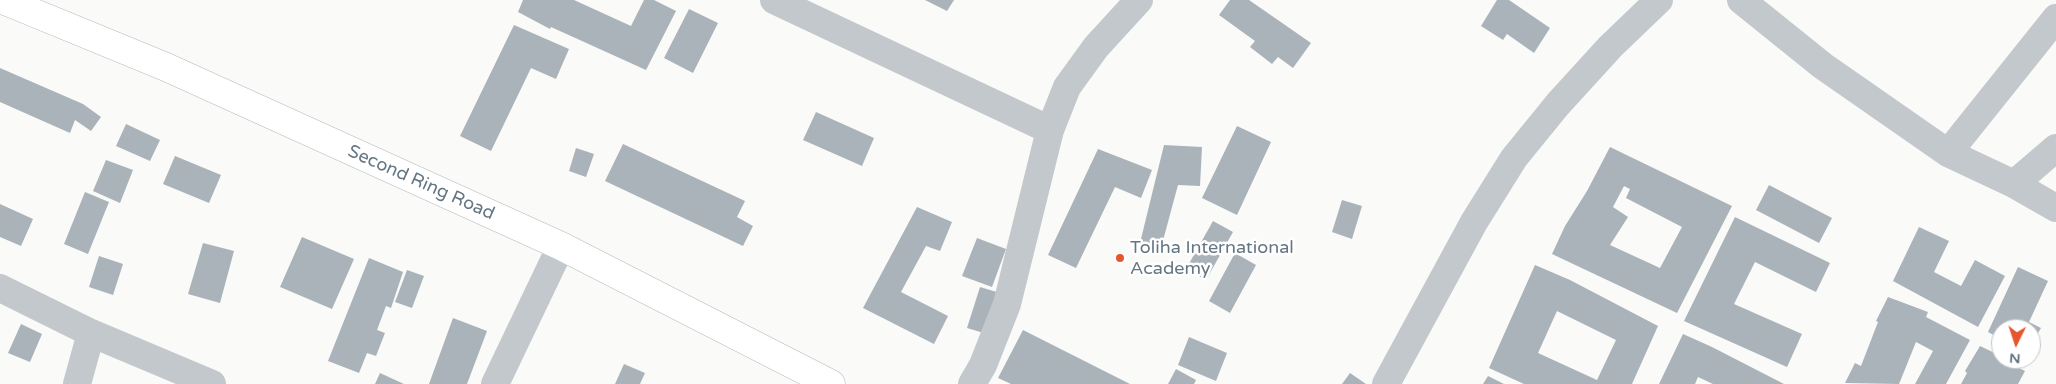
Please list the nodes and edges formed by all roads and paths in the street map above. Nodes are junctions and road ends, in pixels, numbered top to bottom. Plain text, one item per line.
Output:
1 (2, 0) edge
2 (774, 0) edge
3 (1139, 0) edge
4 (1659, 0) edge
5 (1741, 0) edge
6 (2056, 18) edge
7 (1050, 130) junction
8 (2056, 148) edge
9 (1948, 153) junction
10 (2014, 184) junction
11 (2056, 208) edge
12 (561, 246) junction
13 (0, 288) edge
14 (91, 333) junction
15 (77, 384) edge
16 (212, 384) edge
17 (495, 384) edge
18 (831, 384) edge
19 (972, 384) edge
20 (1386, 384) edge

1 - 12 main road, Second Ring Road
2 - 7 street
3 - 7 street
4 - 20 street
5 - 9 street
6 - 9 street
7 - 19 street
8 - 10 street
9 - 10 street
10 - 11 street
12 - 17 street
12 - 18 main road, Second Ring Road
13 - 14 street
14 - 15 street
14 - 16 street

